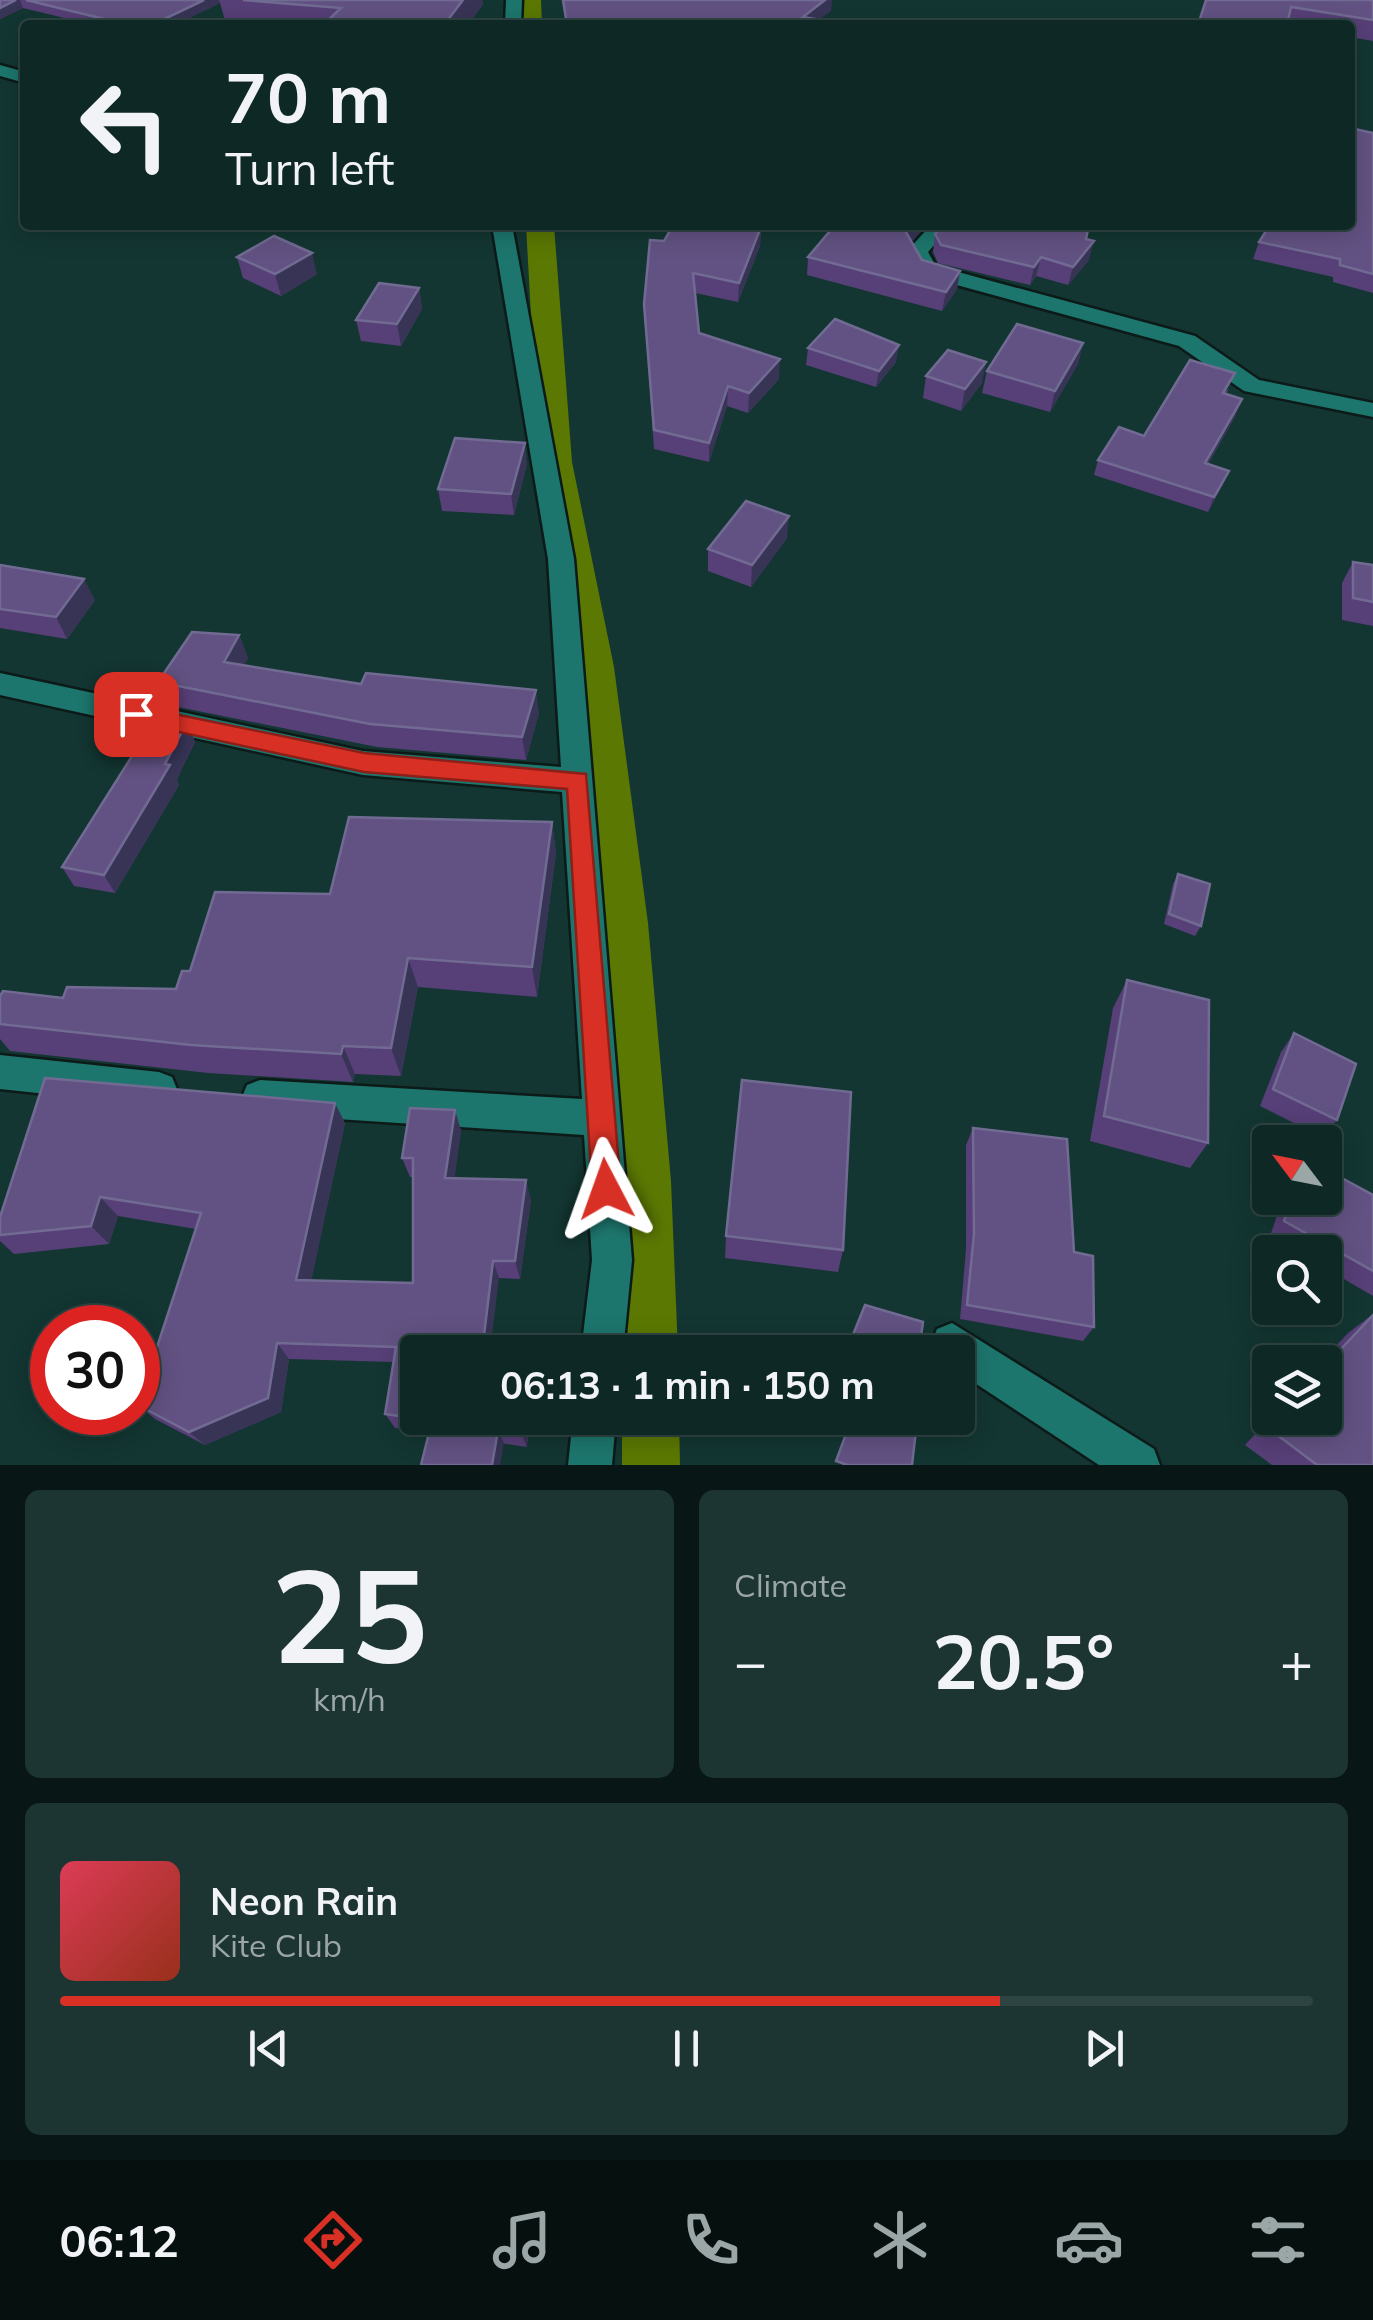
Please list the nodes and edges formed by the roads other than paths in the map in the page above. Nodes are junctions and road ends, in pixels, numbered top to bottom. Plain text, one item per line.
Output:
1 (503, 230) edge
2 (937, 230) edge
3 (1373, 410) edge
4 (0, 684) edge
5 (578, 781) junction
6 (0, 1072) edge
7 (189, 1092) edge
8 (227, 1096) edge
9 (602, 1118) junction
10 (604, 1335) edge
11 (975, 1359) edge
12 (593, 1435) edge
13 (590, 1465) edge
14 (1138, 1465) edge

1 - 5 street
2 - 3 street
4 - 5 street
5 - 9 street
6 - 7 street
8 - 9 street
9 - 10 street
11 - 14 street
12 - 13 street

